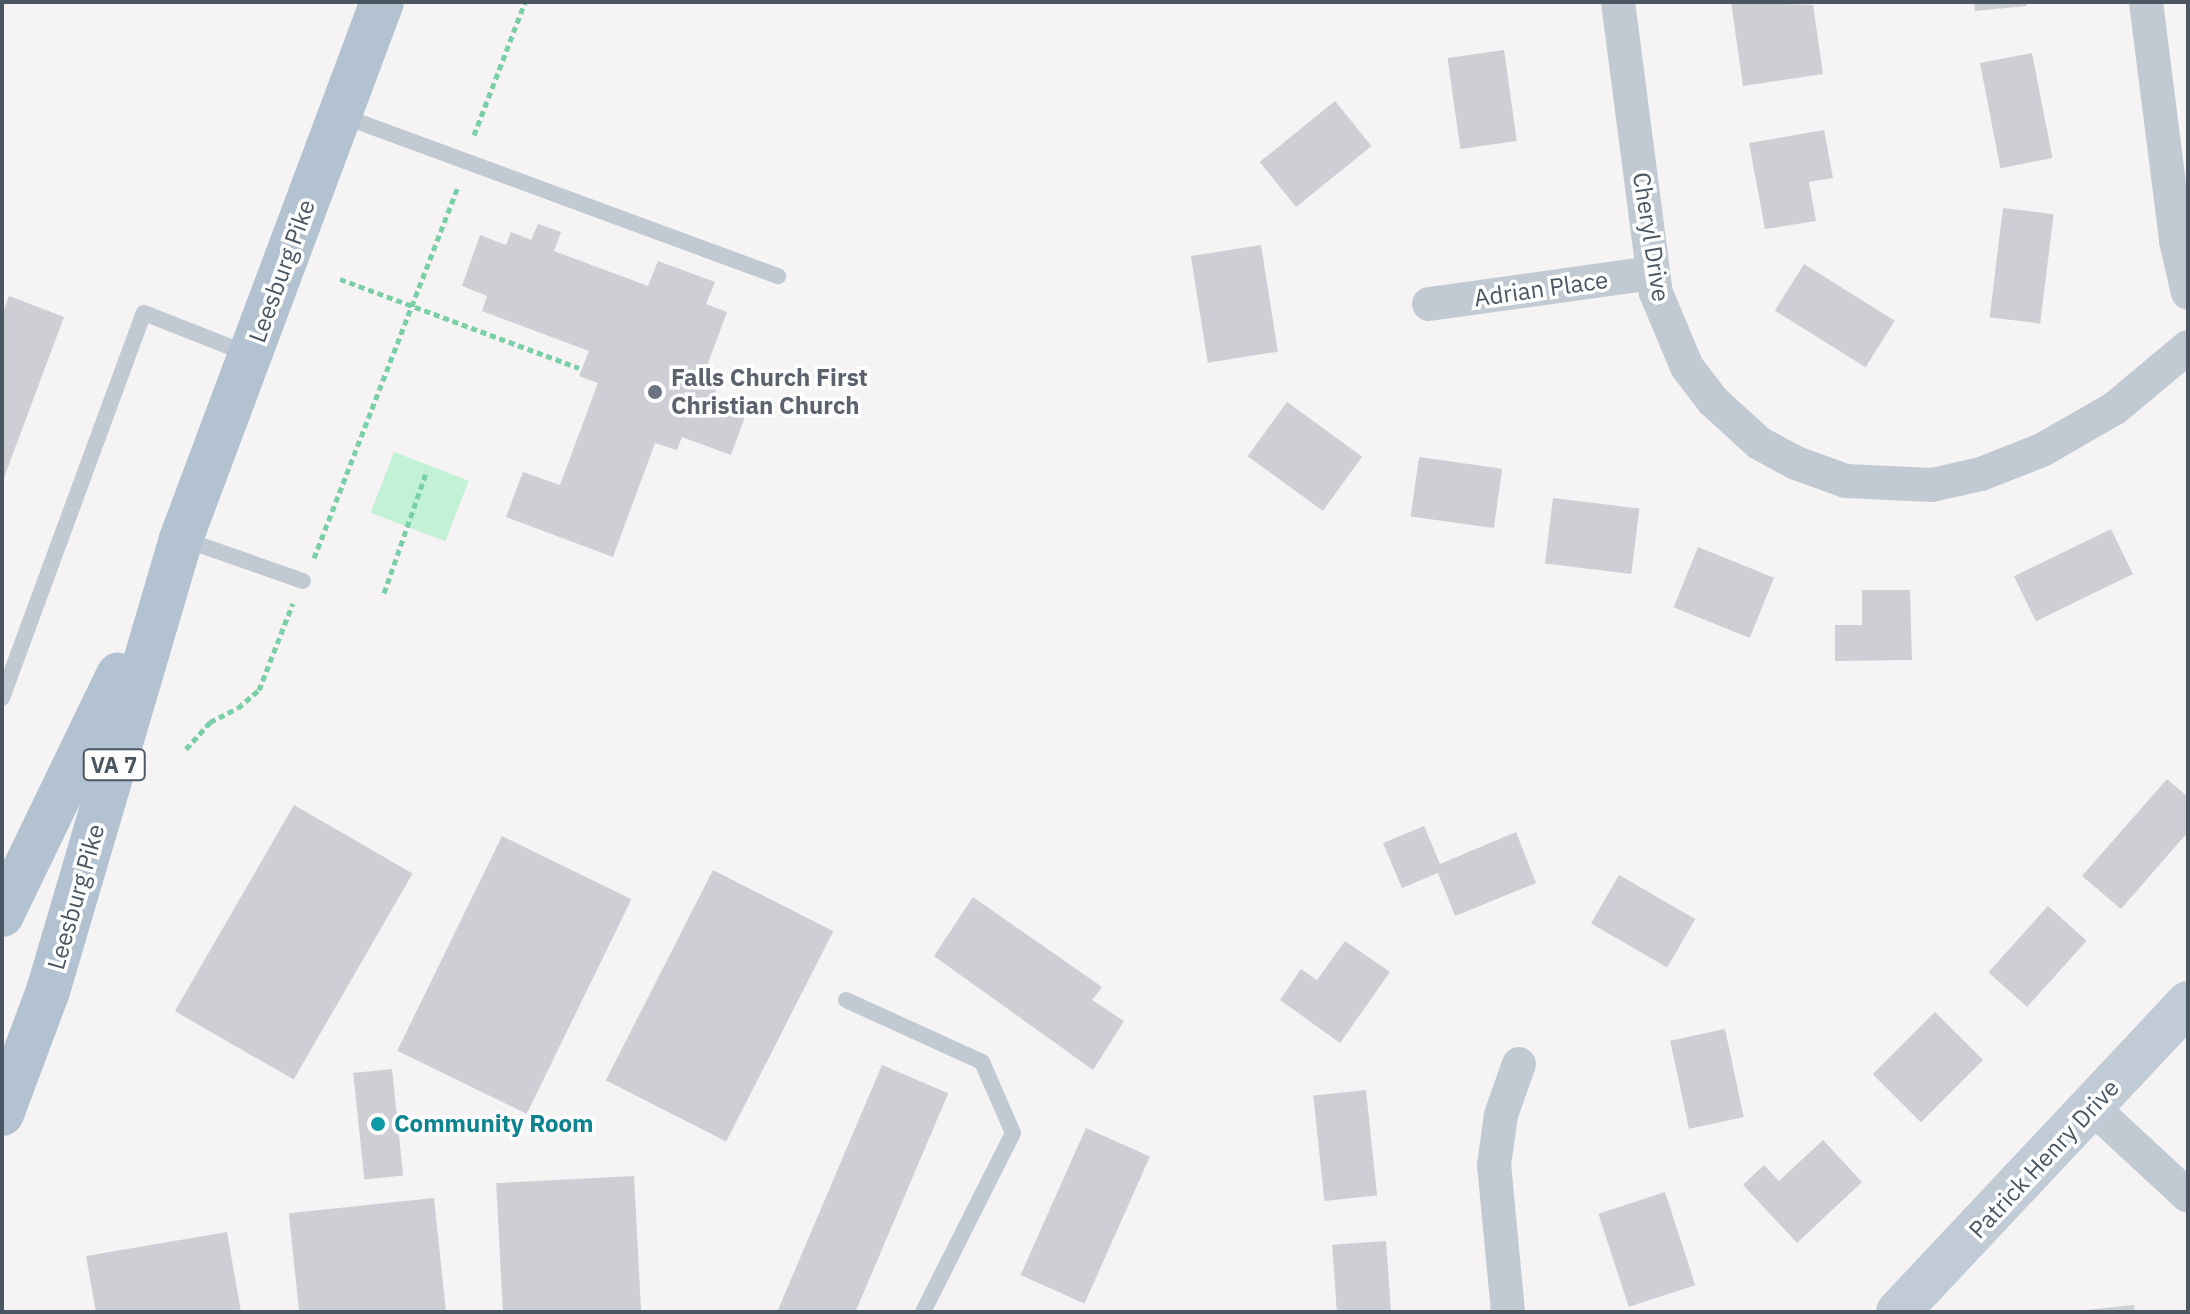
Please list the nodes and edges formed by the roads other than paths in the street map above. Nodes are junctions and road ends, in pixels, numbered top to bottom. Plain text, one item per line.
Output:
1 (382, 2) edge
2 (1618, 2) edge
3 (2146, 2) edge
4 (340, 115) junction
5 (1653, 273) junction
6 (778, 276) dead end
7 (2188, 293) edge
8 (1429, 304) dead end
9 (2188, 347) edge
10 (250, 355) junction
11 (181, 539) junction
12 (303, 581) road end
13 (2, 698) edge
14 (2, 915) edge
15 (846, 1000) dead end
16 (2188, 1003) edge
17 (1519, 1064) dead end
18 (2093, 1108) junction
19 (2, 1114) edge
20 (2188, 1196) edge
21 (923, 1312) edge
22 (1508, 1312) edge
23 (1898, 1312) edge

1 - 4 main road, Leesburg Pike / VA 7
2 - 5 street, Cheryl Drive
3 - 7 street
4 - 6 lane
4 - 10 main road, Leesburg Pike / VA 7
5 - 8 street, Adrian Place
5 - 9 street, Cheryl Drive
10 - 11 main road, Leesburg Pike / VA 7
10 - 13 lane
11 - 12 lane
11 - 14 main road, Leesburg Pike / VA 7
11 - 19 main road, Leesburg Pike / VA 7
15 - 21 lane
16 - 18 street, Patrick Henry Drive
17 - 22 street
18 - 20 street
18 - 23 street, Patrick Henry Drive

